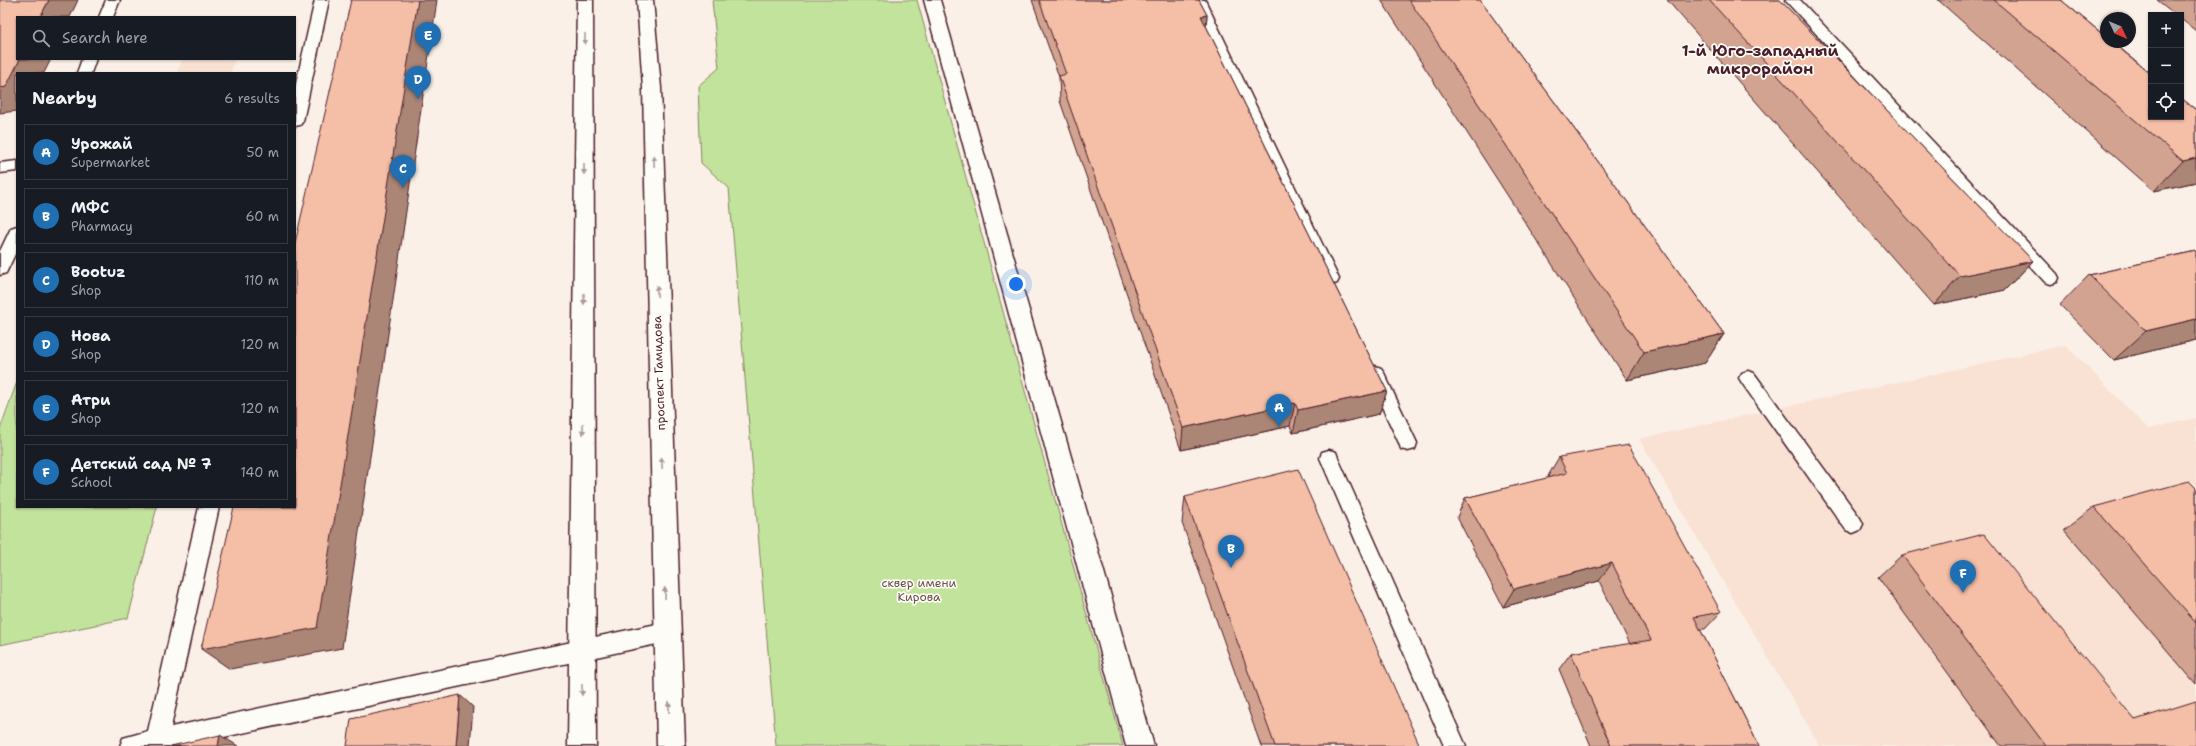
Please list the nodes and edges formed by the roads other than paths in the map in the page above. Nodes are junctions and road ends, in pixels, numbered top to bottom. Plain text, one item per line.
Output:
1 (112, 0) edge
2 (322, 0) edge
3 (585, 0) edge
4 (645, 0) edge
5 (932, 0) edge
6 (1198, 0) edge
7 (1792, 0) edge
8 (106, 16) edge
9 (89, 60) edge
10 (84, 72) edge
11 (296, 117) edge
12 (16, 166) edge
13 (0, 168) edge
14 (16, 234) edge
15 (0, 269) edge
16 (2051, 278) dead end
17 (1337, 292) edge
18 (1368, 357) edge
19 (1748, 378) dead end
20 (1408, 443) dead end
21 (1328, 458) dead end
22 (209, 508) edge
23 (1853, 524) dead end
24 (666, 632) junction
25 (582, 651) junction
26 (157, 740) junction
27 (131, 746) edge
28 (582, 746) edge
29 (670, 746) edge
30 (1140, 746) edge
31 (1455, 746) edge

1 - 8 lane
2 - 11 lane
3 -> 25 main road
24 -> 4 main road, проспект Гамидова
5 - 30 main road
6 - 17 lane
7 - 16 lane
9 - 10 lane
12 - 13 lane
14 - 15 lane
18 - 20 lane
19 - 23 lane
21 - 31 lane
22 - 26 lane
24 - 25 lane
29 -> 24 main road, проспект Гамидова
25 - 26 lane
25 -> 28 main road
26 - 27 lane

